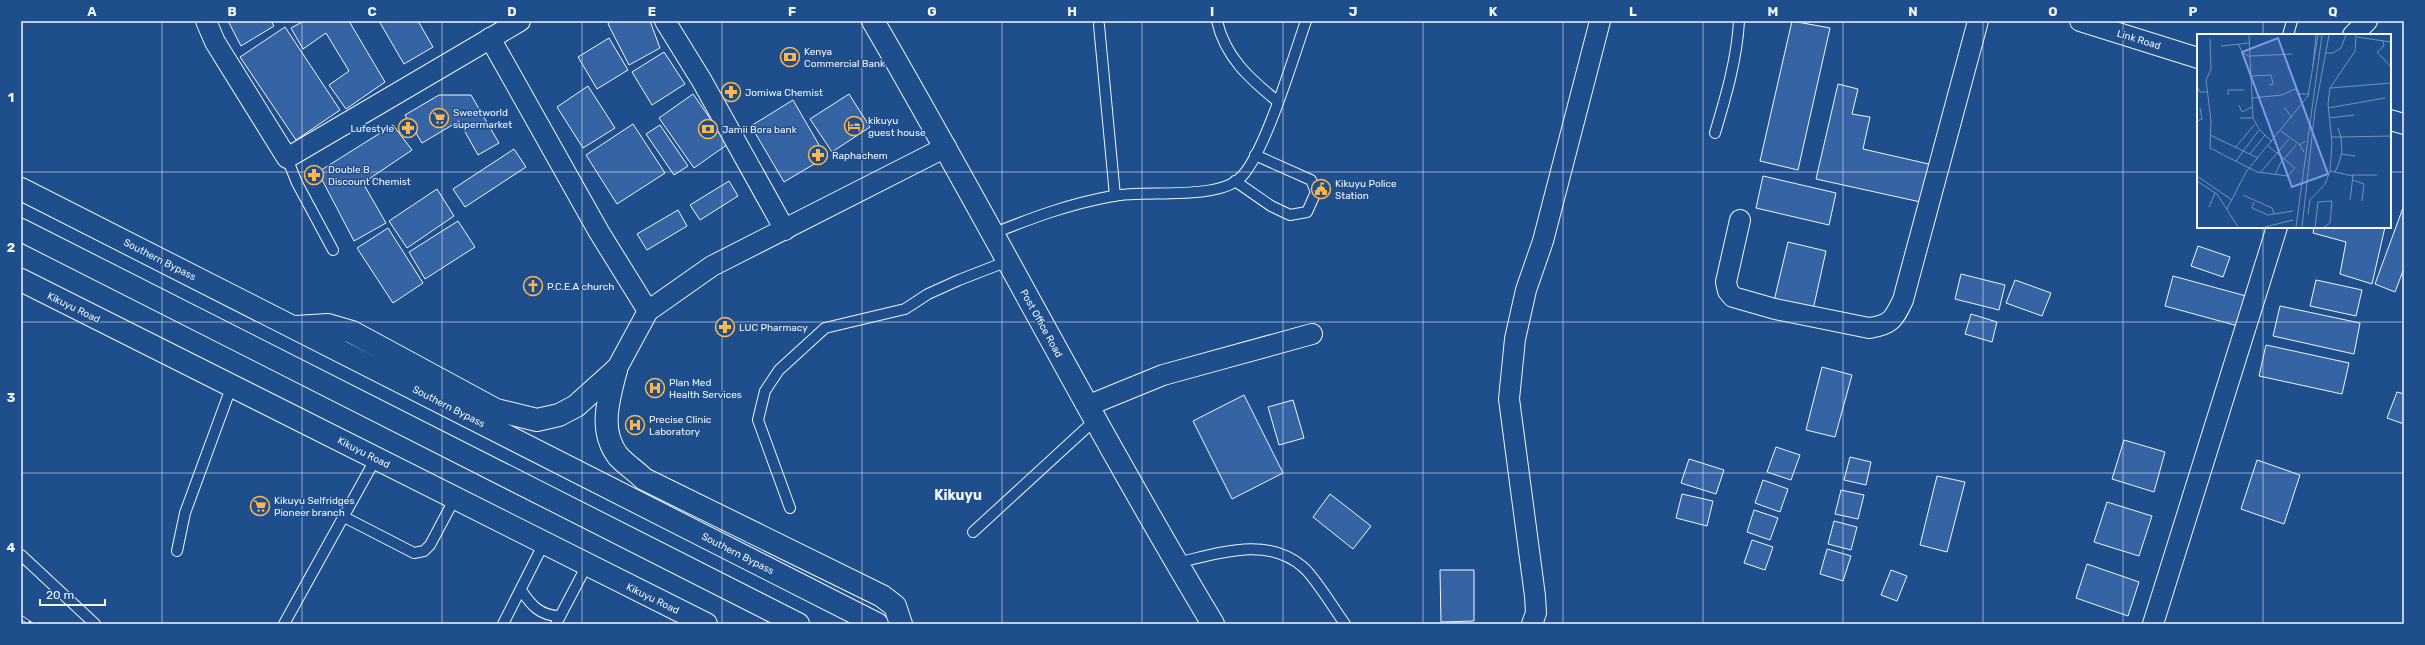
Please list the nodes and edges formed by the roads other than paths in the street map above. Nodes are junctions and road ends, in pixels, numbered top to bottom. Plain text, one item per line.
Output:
1 (206, 21) edge
2 (665, 21) edge
3 (873, 21) edge
4 (1217, 21) edge
5 (1306, 21) edge
6 (1600, 21) edge
7 (1739, 21) edge
8 (1978, 21) edge
9 (2080, 21) edge
10 (2292, 21) edge
11 (2367, 21) edge
12 (1099, 25) dead end
13 (504, 27) edge
14 (2288, 34) edge
15 (2354, 34) edge
16 (2197, 58) edge
17 (1277, 101) junction
18 (2391, 120) edge
19 (2404, 124) edge
20 (1715, 133) dead end
21 (946, 147) junction
22 (1255, 155) junction
23 (287, 158) junction
24 (1235, 181) junction
25 (21, 189) edge
26 (1115, 196) junction
27 (1740, 220) dead end
28 (2277, 228) edge
29 (21, 230) edge
30 (785, 230) junction
31 (992, 234) junction
32 (333, 250) dead end
33 (1008, 262) junction
34 (21, 280) edge
35 (648, 311) junction
36 (294, 327) junction
37 (1312, 334) dead end
38 (616, 370) junction
39 (232, 385) junction
40 (1091, 413) junction
41 (376, 458) junction
42 (455, 498) junction
43 (790, 508) dead end
44 (344, 517) junction
45 (973, 532) dead end
46 (544, 543) junction
47 (177, 551) dead end
48 (21, 555) edge
49 (1176, 563) junction
50 (587, 565) junction
51 (521, 590) junction
52 (558, 620) edge
53 (95, 624) edge
54 (284, 624) edge
55 (503, 624) edge
56 (706, 624) edge
57 (798, 624) edge
58 (877, 624) edge
59 (901, 624) edge
60 (1213, 624) edge
61 (1345, 624) edge
62 (1532, 624) edge
63 (2154, 624) edge

1 - 23 street
2 - 30 street
3 - 21 main road, Post Office Road
4 - 17 lane
5 - 17 lane
6 - 62 street
7 - 20 lane
8 - 27 street
9 - 16 street, Link Road
10 - 14 lane
11 - 15 street
12 - 26 lane
13 - 23 street
13 - 35 street
17 - 22 lane
18 - 19 street
21 - 30 street
21 - 31 main road, Post Office Road
22 - 24 lane
22 - 24 lane
23 - 32 lane
24 - 26 lane
25 - 36 main road, Southern Bypass
26 - 31 lane
28 - 63 street
29 - 57 main road
30 - 35 street
31 - 33 main road, Post Office Road
33 - 40 main road, Post Office Road
33 - 43 lane
34 - 39 main road, Kikuyu Road
35 - 38 street
36 - 38 main road
36 - 58 main road, Southern Bypass
37 - 40 street
38 - 59 main road
39 - 41 main road, Kikuyu Road
39 - 47 lane
40 - 45 lane
40 - 49 main road, Post Office Road
41 - 42 main road, Kikuyu Road
41 - 44 lane
42 - 44 lane
42 - 46 main road, Kikuyu Road
44 - 54 lane
46 - 50 main road, Kikuyu Road
46 - 51 lane
48 - 53 lane
49 - 60 main road, Post Office Road
49 - 61 lane
50 - 52 lane
50 - 56 main road, Kikuyu Road
51 - 52 lane
51 - 55 lane

